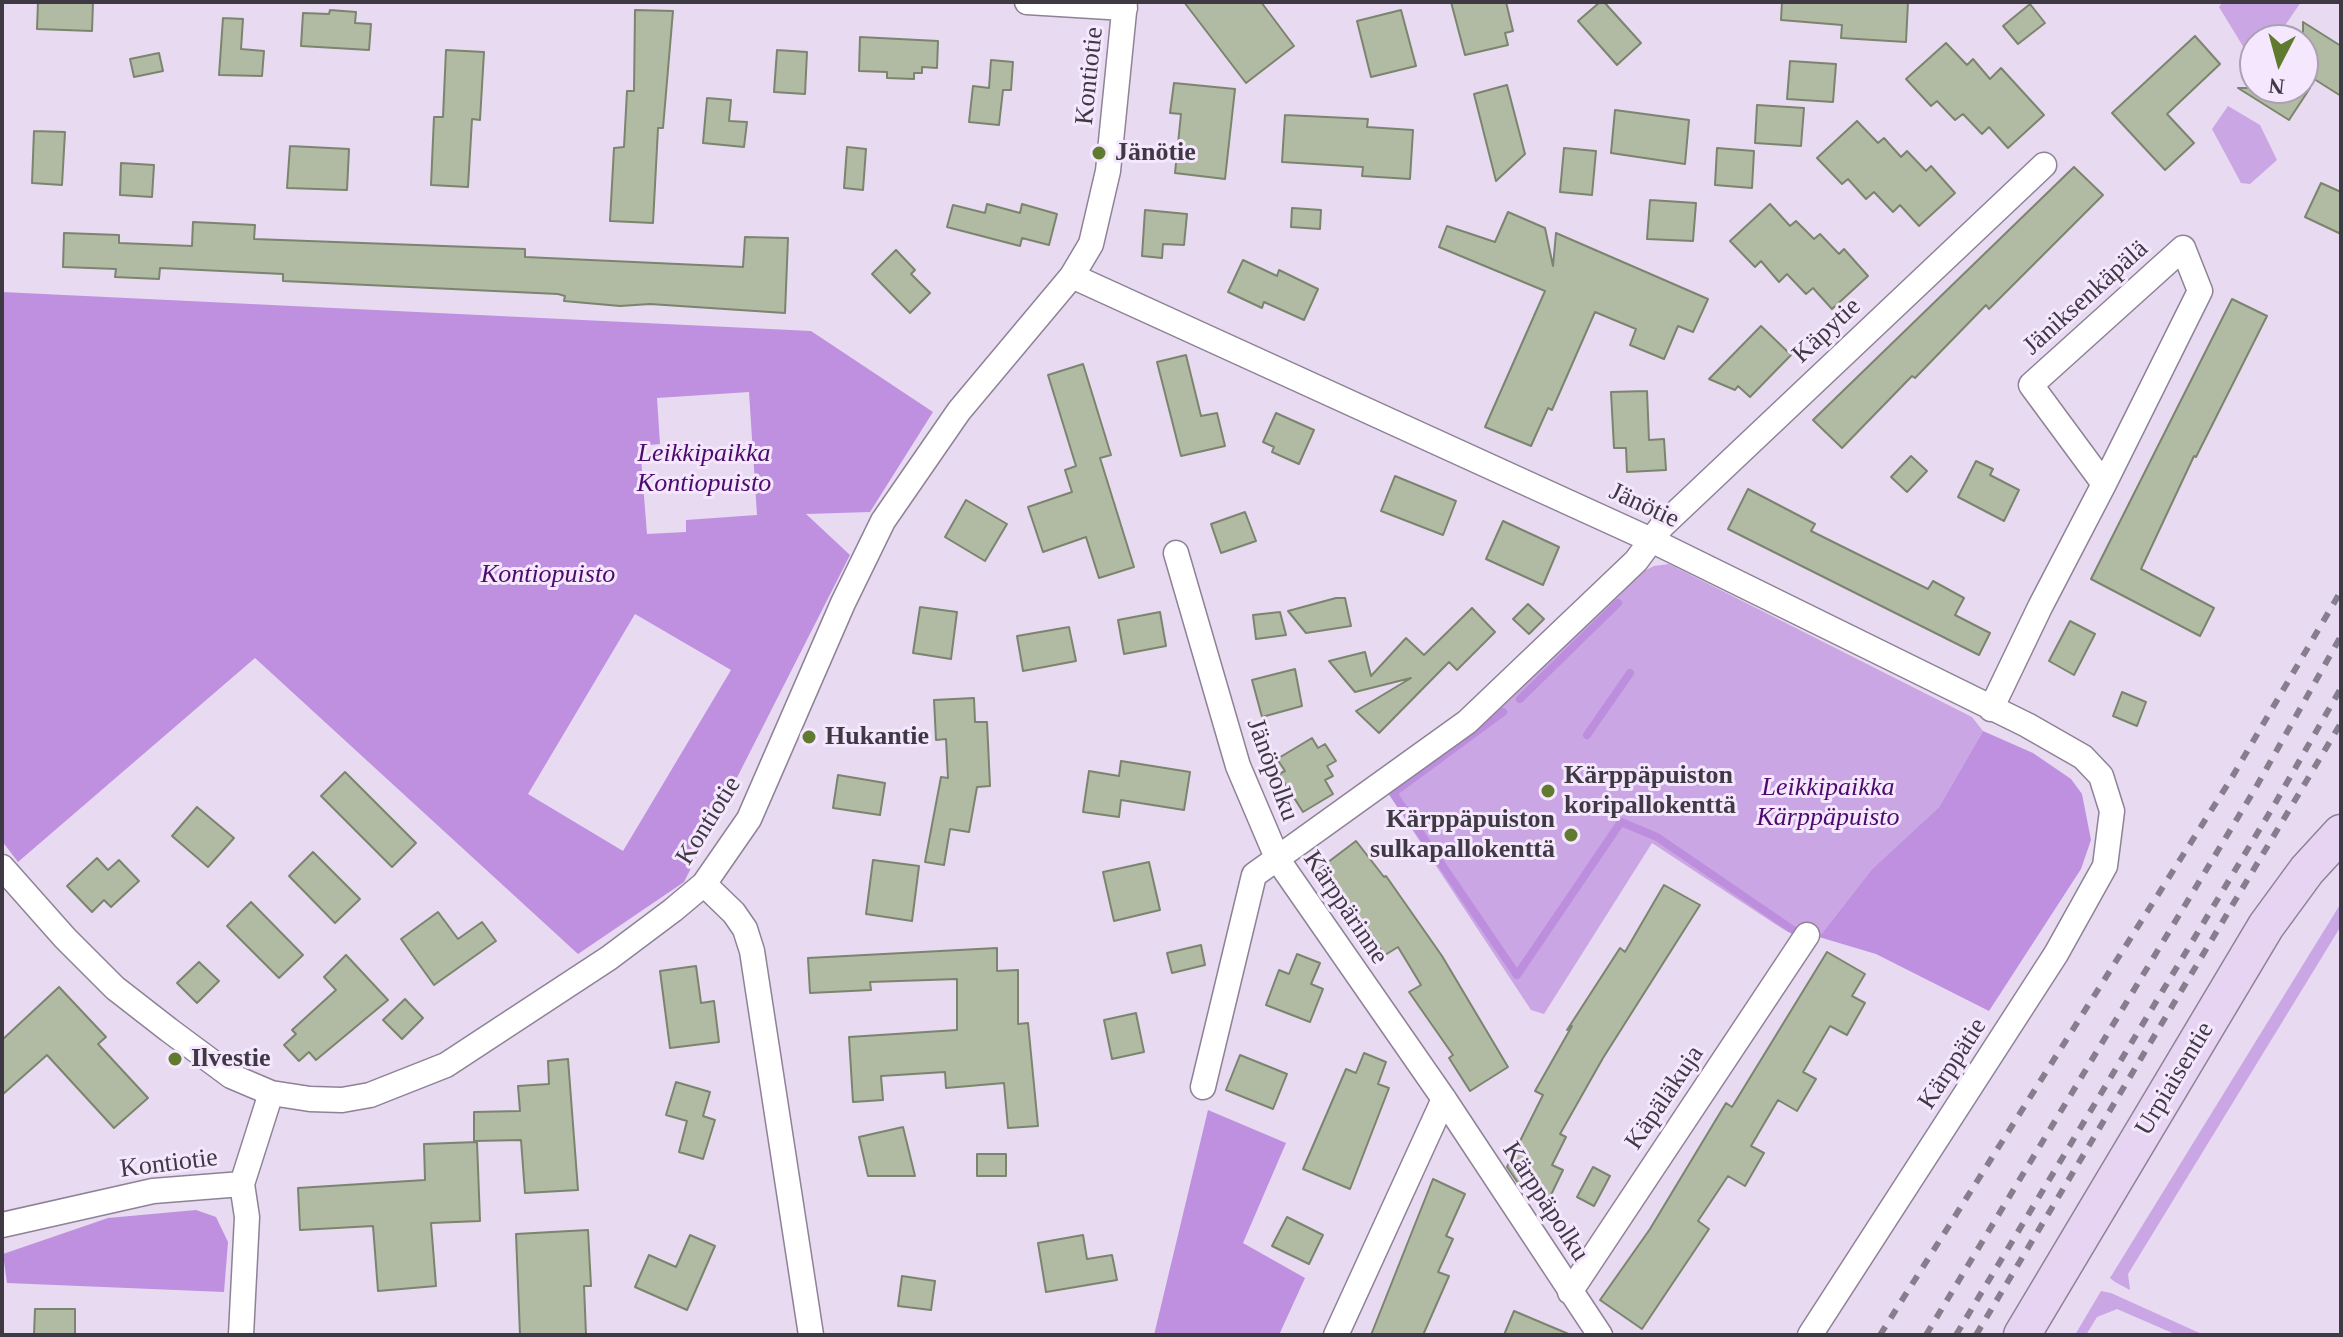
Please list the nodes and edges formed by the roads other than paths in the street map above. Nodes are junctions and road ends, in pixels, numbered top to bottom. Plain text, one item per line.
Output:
1 (1027, 2) edge
2 (1125, 5) edge
3 (2044, 165) dead end
4 (1072, 276) junction
5 (2104, 484) junction
6 (1651, 540) junction
7 (1176, 553) dead end
8 (1991, 709) junction
9 (2112, 811) joint
10 (2337, 843) edge
11 (1278, 860) junction
12 (2, 867) edge
13 (704, 884) junction
14 (1807, 935) dead end
15 (1203, 1087) dead end
16 (271, 1093) junction
17 (1444, 1099) junction
18 (242, 1184) junction
19 (2, 1225) edge
20 (1570, 1292) junction
21 (241, 1335) edge
22 (811, 1335) edge
23 (1336, 1335) edge
24 (1600, 1335) edge
25 (1810, 1335) edge
26 (2022, 1335) edge

1 - 2 street
2 - 4 street, Kontiotie
3 - 6 street, Käpytie
4 - 6 street, Jänötie
4 - 13 street, Kontiotie
5 - 5 street, Jäniksenkäpälä
5 - 8 street, Jäniksenkäpälä
6 - 8 street, Jänötie
6 - 11 street, Kärppärinne
7 - 11 street, Jänöpolku
8 - 9 street, Jänötie
9 - 25 street, Kärppätie
10 - 26 main road, Urpiaisentie
11 - 15 street, Jänöpolku
11 - 17 street, Kärppärinne
12 - 16 street
13 - 16 street, Kontiotie
13 - 22 street
14 - 20 street, Käpäläkuja
16 - 18 street, Kontiotie
17 - 20 street, Kärppäpolku
17 - 23 street
18 - 19 street, Kontiotie
18 - 21 street
20 - 24 street, Kärppäpolku

